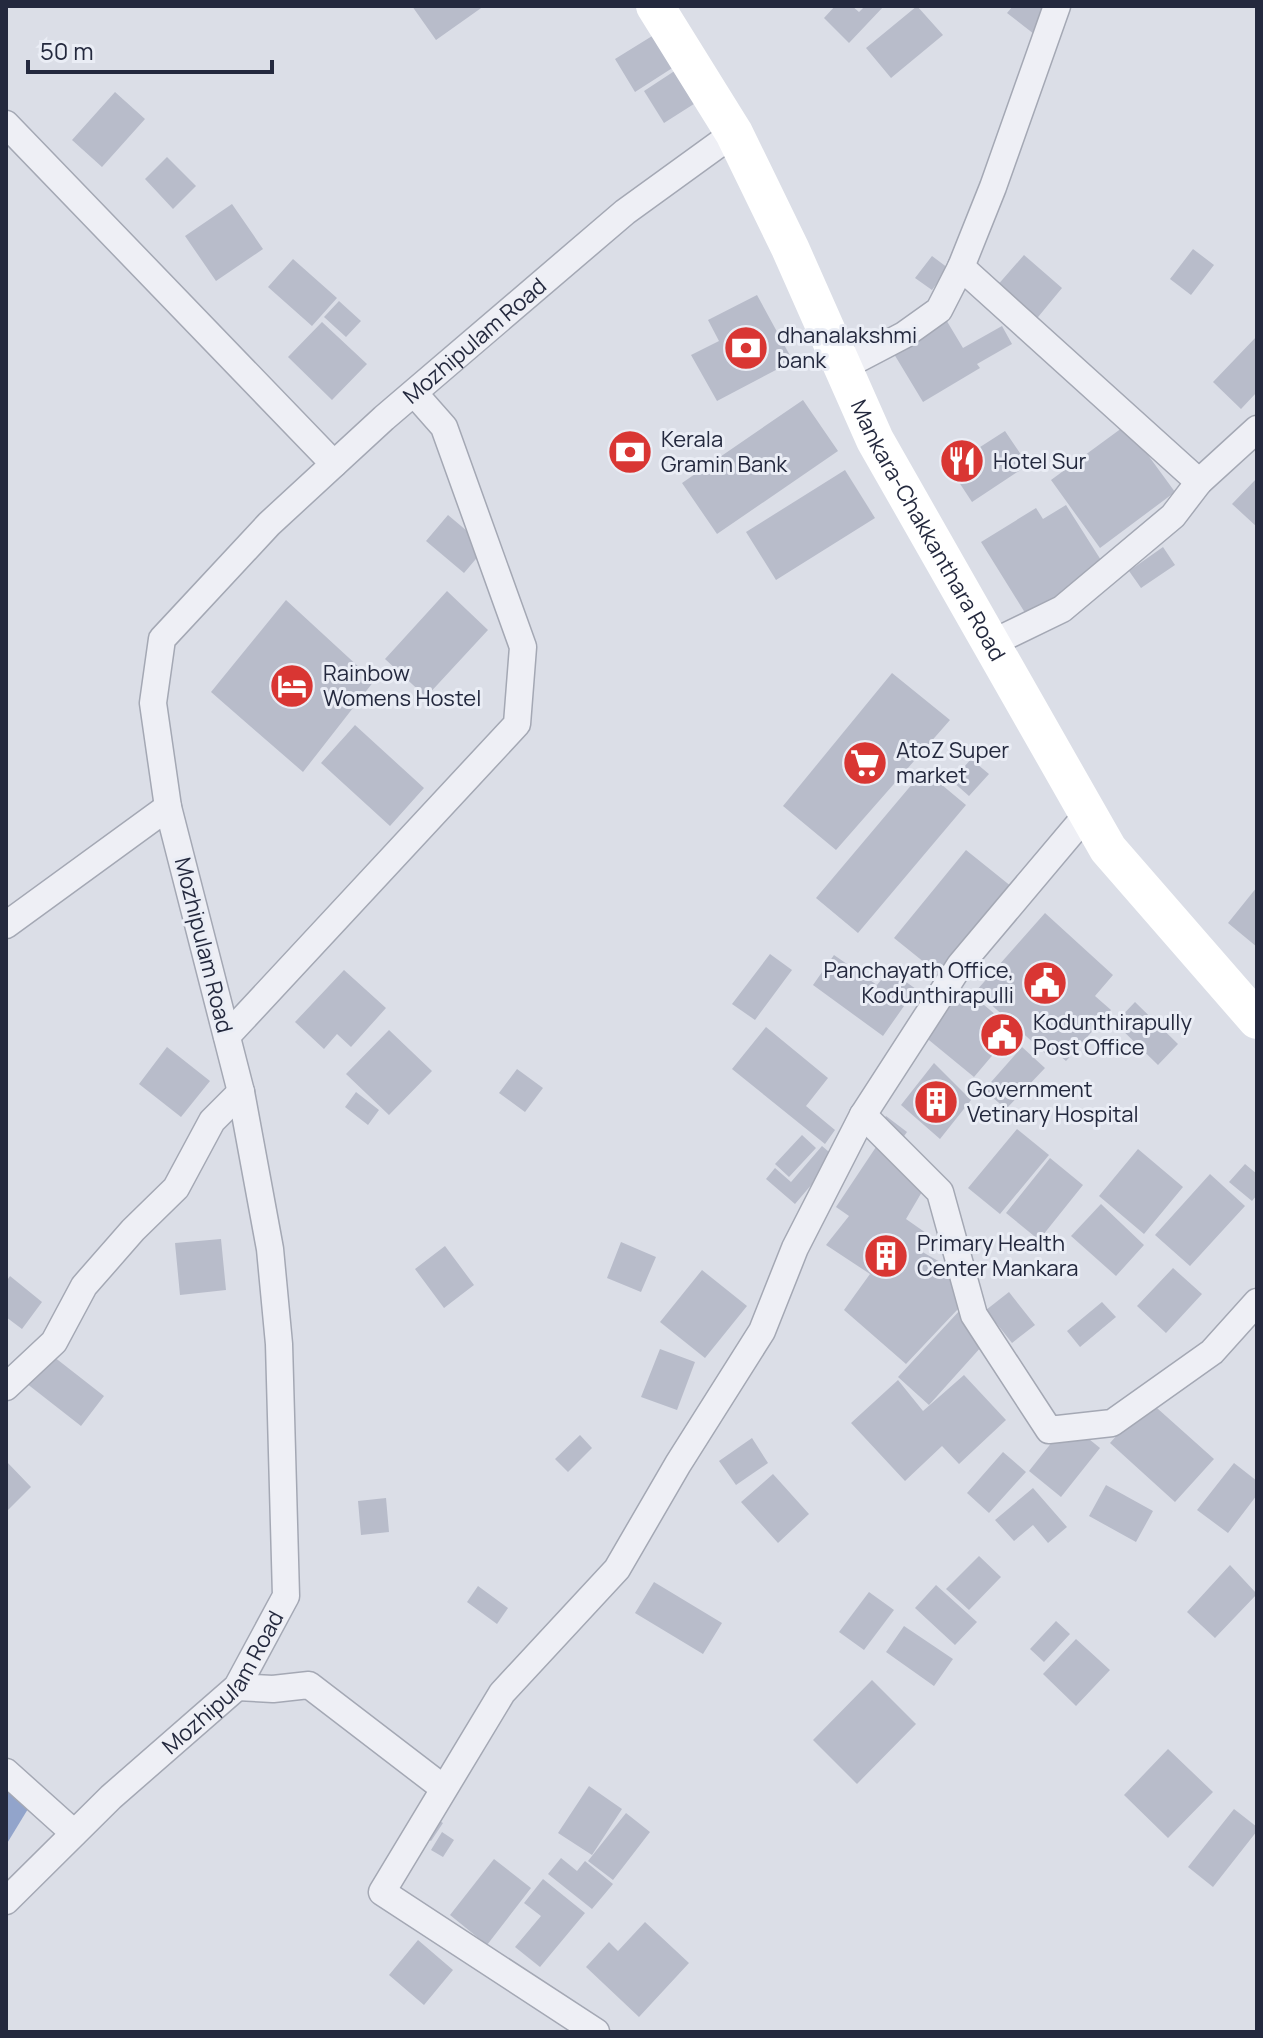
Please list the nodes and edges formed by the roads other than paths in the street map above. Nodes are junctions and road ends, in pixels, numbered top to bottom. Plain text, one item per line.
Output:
1 (655, 6) edge
2 (1057, 6) edge
3 (6, 124) edge
4 (734, 133) junction
5 (961, 267) junction
6 (843, 367) junction
7 (414, 393) junction
8 (1257, 429) edge
9 (334, 464) junction
10 (1199, 482) junction
11 (990, 644) junction
12 (168, 807) junction
13 (1088, 813) junction
14 (6, 925) edge
15 (1257, 1020) edge
16 (227, 1036) junction
17 (241, 1092) junction
18 (863, 1115) junction
19 (1257, 1302) edge
20 (6, 1387) edge
21 (237, 1687) junction
22 (6, 1772) edge
23 (442, 1787) junction
24 (74, 1833) junction
25 (6, 1901) edge
26 (596, 2032) edge

1 - 4 main road, Mankara-Chakkanthara Road
2 - 5 street
3 - 9 street
4 - 6 main road, Mankara-Chakkanthara Road
4 - 7 street, Mozhipulam Road
5 - 6 street
5 - 10 street
6 - 11 main road, Mankara-Chakkanthara Road
7 - 9 street, Mozhipulam Road
7 - 16 street
8 - 10 street
9 - 12 street, Mozhipulam Road
10 - 11 street
11 - 13 main road, Mankara-Chakkanthara Road
12 - 14 street
12 - 16 street, Mozhipulam Road
13 - 15 main road, Mankara-Chakkanthara Road
13 - 18 street
16 - 17 street, Mozhipulam Road
17 - 20 street
17 - 21 street, Mozhipulam Road
18 - 19 street
18 - 23 street
21 - 23 street
21 - 24 street, Mozhipulam Road
22 - 24 street
23 - 26 street
24 - 25 street, Mozhipulam Road

